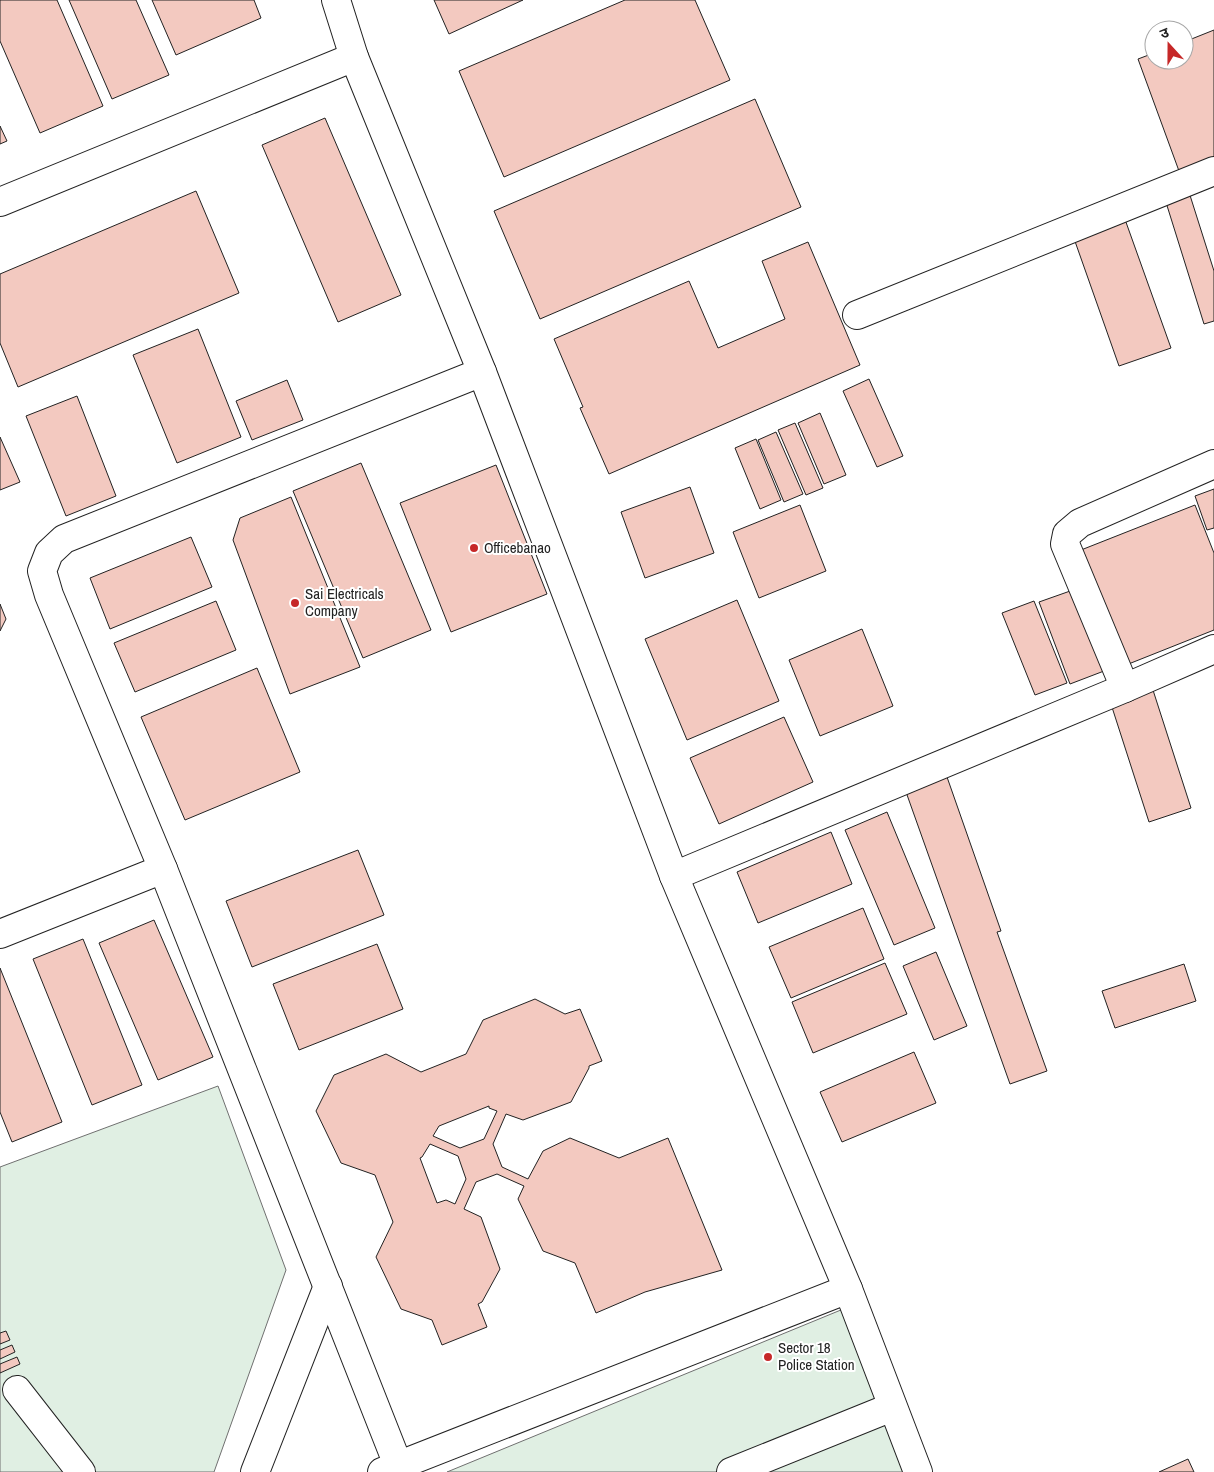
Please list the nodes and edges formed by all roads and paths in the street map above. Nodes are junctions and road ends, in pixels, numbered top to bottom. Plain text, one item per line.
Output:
1 (336, 0) edge
2 (354, 57) junction
3 (1214, 171) edge
4 (0, 202) edge
5 (856, 315) dead end
6 (482, 372) junction
7 (1214, 464) edge
8 (1214, 649) edge
9 (1125, 688) junction
10 (163, 869) junction
11 (674, 876) junction
12 (0, 934) edge
13 (328, 1286) junction
14 (848, 1289) junction
15 (17, 1390) dead end
16 (892, 1407) junction
17 (390, 1468) edge
18 (81, 1472) edge
19 (255, 1472) edge
20 (731, 1472) edge
21 (918, 1472) edge

1 - 2 street
2 - 4 street
2 - 6 street
3 - 5 street
6 - 10 street
6 - 11 street
7 - 9 street
8 - 9 street
9 - 11 street
10 - 12 street
10 - 13 street
11 - 14 street
13 - 17 street
13 - 19 street
14 - 16 street
14 - 17 street
15 - 18 street
16 - 20 street
16 - 21 street

